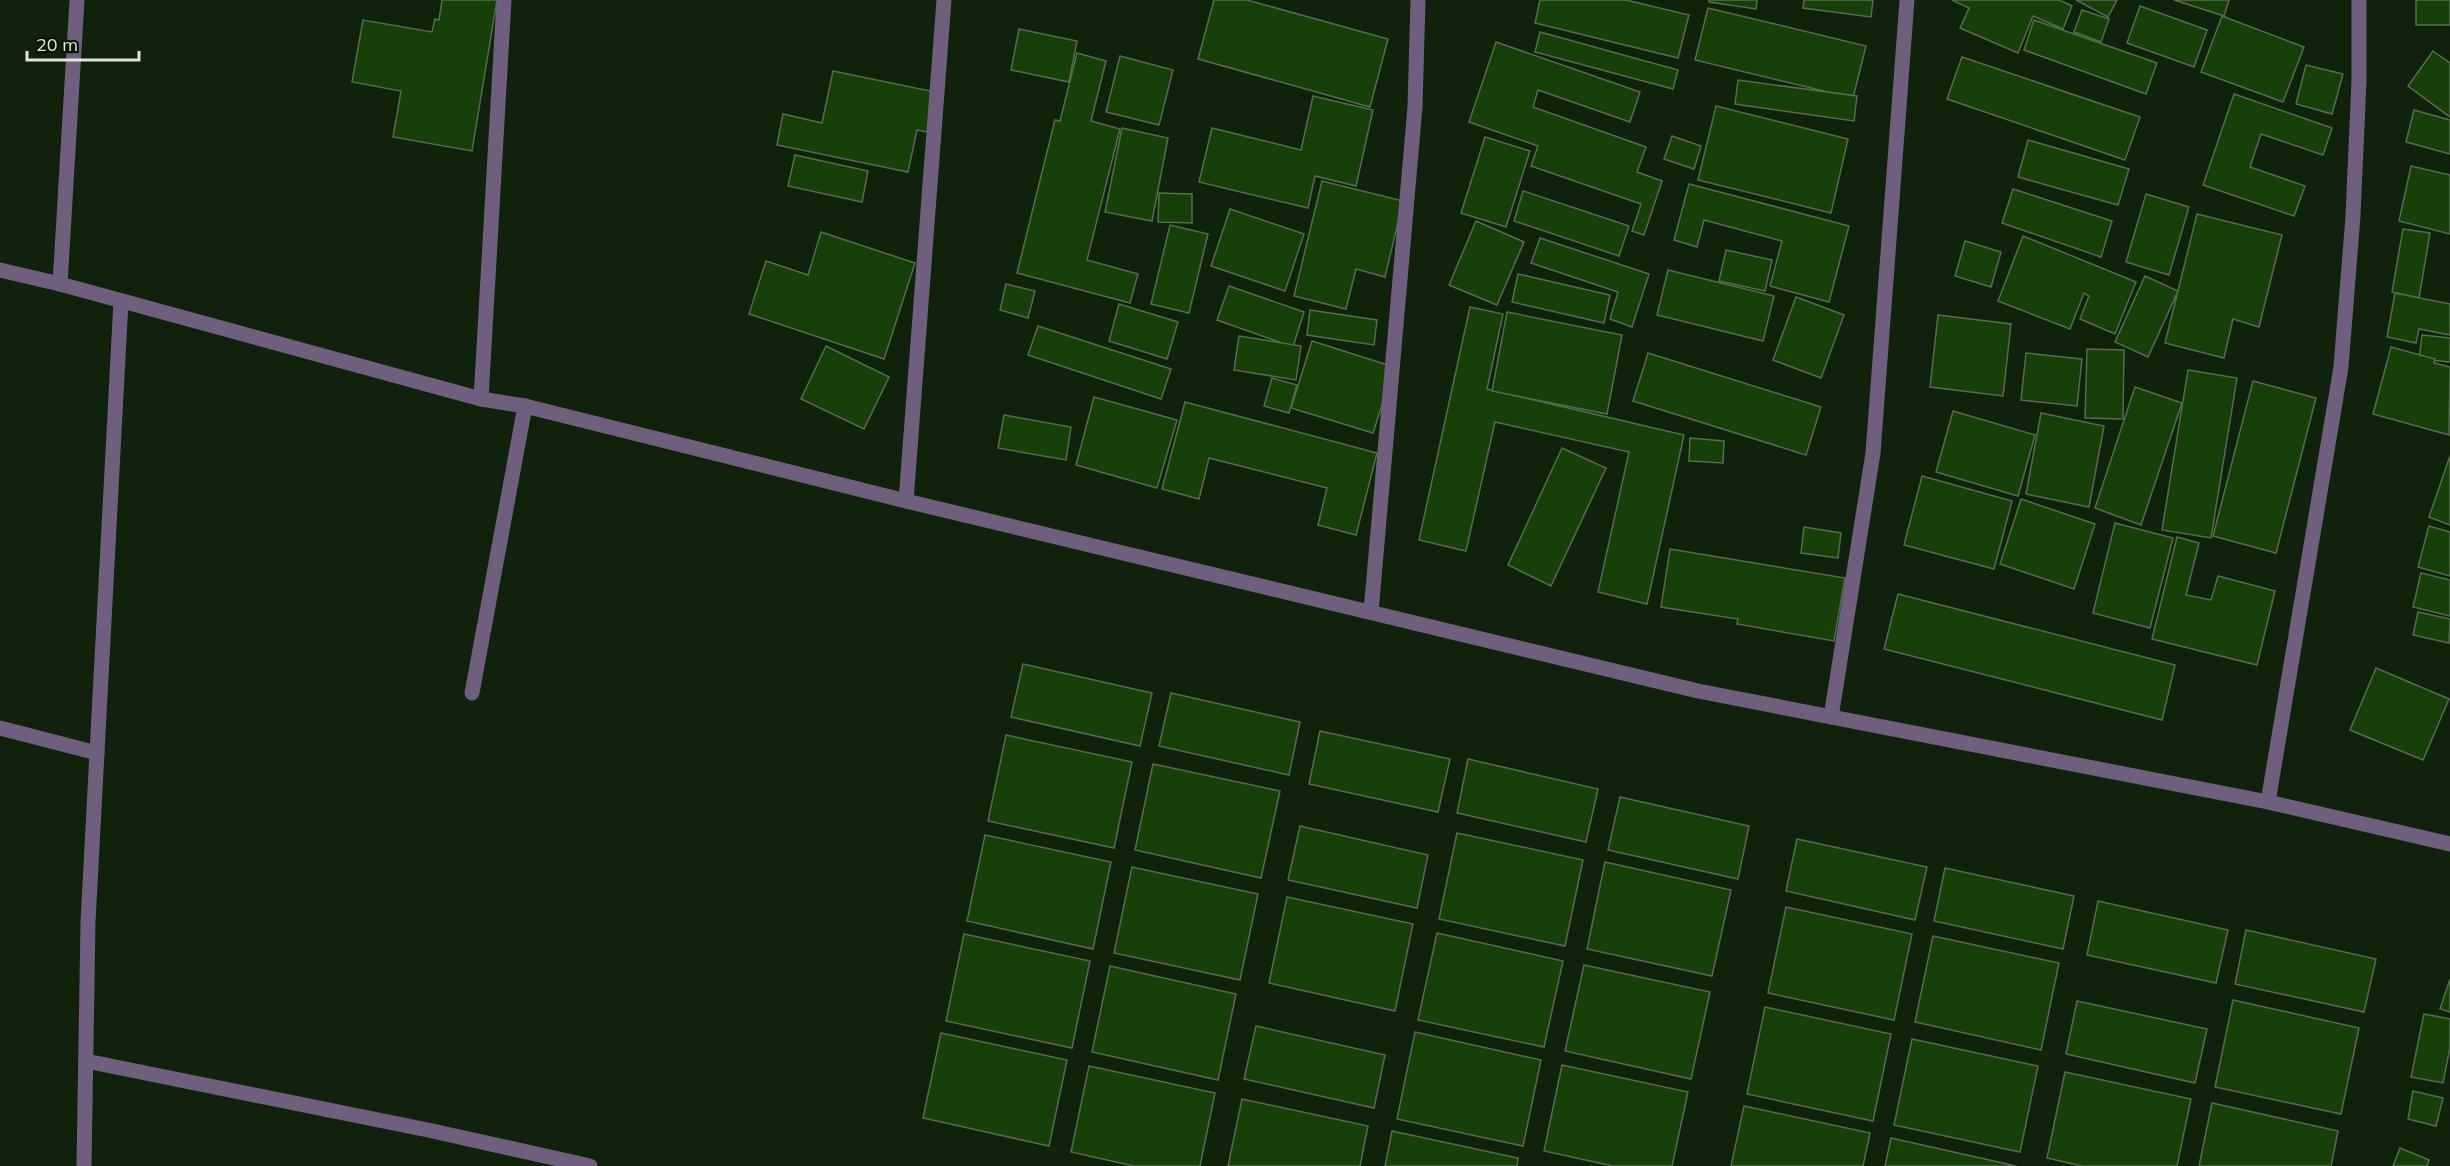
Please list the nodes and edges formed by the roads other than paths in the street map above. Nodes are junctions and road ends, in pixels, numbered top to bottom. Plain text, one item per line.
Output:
1 (76, 0) edge
2 (504, 0) edge
3 (944, 0) edge
4 (1418, 0) edge
5 (1907, 0) edge
6 (2359, 0) edge
7 (0, 270) edge
8 (60, 284) junction
9 (121, 301) junction
10 (481, 399) junction
11 (525, 406) junction
12 (906, 501) junction
13 (1371, 612) junction
14 (472, 693) dead end
15 (1831, 717) junction
16 (0, 728) edge
17 (97, 753) junction
18 (2268, 802) junction
19 (2450, 844) edge
20 (86, 1061) junction
21 (84, 1166) edge
22 (590, 1166) edge

1 - 8 street
2 - 10 street
3 - 12 street
4 - 13 street
5 - 15 street
6 - 18 street
7 - 8 street
8 - 9 street
9 - 10 street
9 - 17 street
10 - 11 street
11 - 12 street
11 - 14 street
12 - 13 street
13 - 15 street
15 - 18 street
16 - 17 street
17 - 20 street
18 - 19 street
20 - 21 street
20 - 22 street

